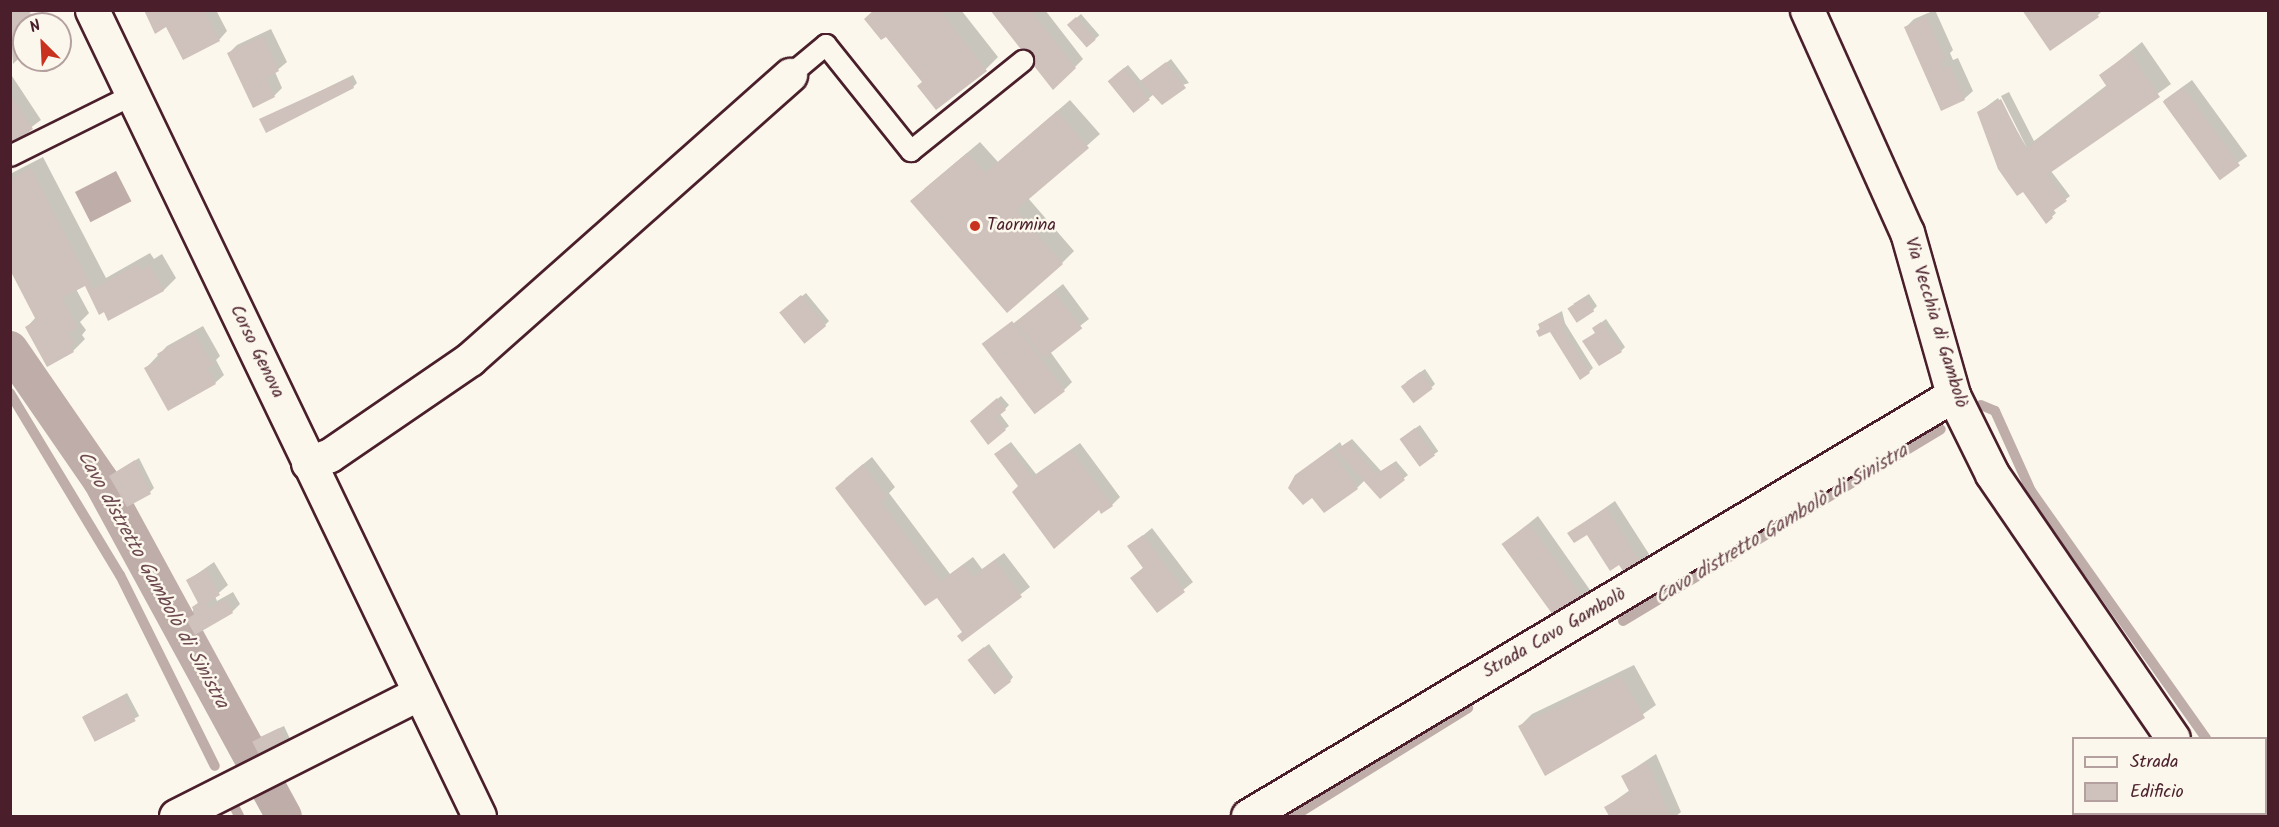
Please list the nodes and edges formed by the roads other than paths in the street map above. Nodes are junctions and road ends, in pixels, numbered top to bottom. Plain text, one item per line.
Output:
1 (92, 10) edge
2 (1807, 10) edge
3 (1023, 61) dead end
4 (790, 75) joint
5 (133, 95) junction
6 (10, 156) edge
7 (1953, 395) junction
8 (308, 463) junction
9 (418, 694) junction
10 (2172, 737) edge
11 (195, 812) edge
12 (479, 816) edge
13 (1248, 816) edge

1 - 5 street, Corso Genova
2 - 7 street, Via Vecchia di Gambolò
3 - 4 lane
4 - 8 street
5 - 6 lane
5 - 8 street, Corso Genova
7 - 10 street, Via Vecchia di Gambolò
7 - 13 street, Strada Cavo Gambolò
8 - 9 street, Corso Genova
9 - 11 street
9 - 12 street, Corso Genova

